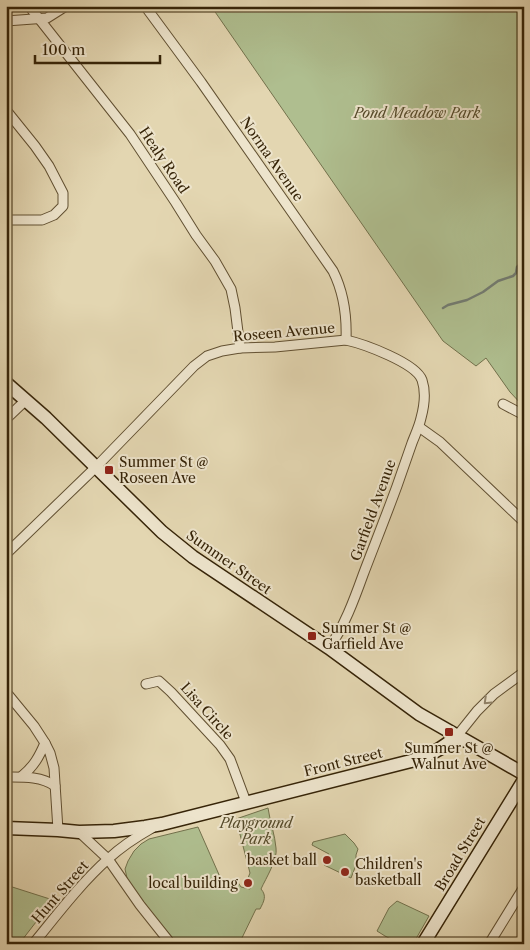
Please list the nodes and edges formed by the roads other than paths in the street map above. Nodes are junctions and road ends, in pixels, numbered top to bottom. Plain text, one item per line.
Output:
1 (29, 6) edge
2 (66, 6) edge
3 (145, 6) edge
4 (38, 18) junction
5 (6, 21) edge
6 (6, 110) edge
7 (6, 220) edge
8 (346, 340) junction
9 (240, 348) junction
10 (421, 378) joint
11 (6, 384) edge
12 (26, 400) junction
13 (502, 404) dead end
14 (524, 415) edge
15 (6, 419) edge
16 (419, 427) junction
17 (96, 468) junction
18 (524, 522) edge
19 (6, 554) edge
20 (330, 648) junction
21 (524, 672) edge
22 (146, 684) dead end
23 (6, 692) edge
24 (457, 736) junction
25 (45, 743) junction
26 (524, 774) edge
27 (22, 776) junction
28 (6, 777) edge
29 (524, 780) edge
30 (55, 786) junction
31 (246, 802) junction
32 (157, 825) junction
33 (6, 828) edge
34 (58, 830) junction
35 (79, 832) junction
36 (108, 859) junction
37 (524, 887) edge
38 (33, 944) edge
39 (171, 944) edge
40 (423, 944) edge
41 (488, 944) edge

1 - 4 street, Healy Road
2 - 4 street
3 - 8 street, Norma Avenue
4 - 5 street
4 - 9 street, Healy Road
6 - 7 street
8 - 9 street, Roseen Avenue
8 - 10 street, Roseen Avenue
9 - 17 street, Roseen Avenue
10 - 16 street, Garfield Avenue
11 - 12 street, Summer Street
12 - 15 street
12 - 17 street, Summer Street
13 - 14 street
16 - 18 street
16 - 20 street, Garfield Avenue
17 - 19 street, Roseen Avenue
17 - 20 street, Summer Street
20 - 24 street, Summer Street
21 -> 24 street
22 - 31 street, Lisa Circle
23 - 25 street
24 - 26 street
24 - 31 street, Front Street
25 - 27 street
25 - 30 street
27 - 28 street
27 - 30 street
29 - 40 street, Broad Street
30 - 34 street
31 - 32 street, Front Street
32 - 35 street, Front Street
32 - 36 street, Front Street
33 - 34 street, Front Street
34 - 35 street, Front Street
35 - 36 street
36 - 38 street, Hunt Street
36 - 39 street
37 - 41 street

